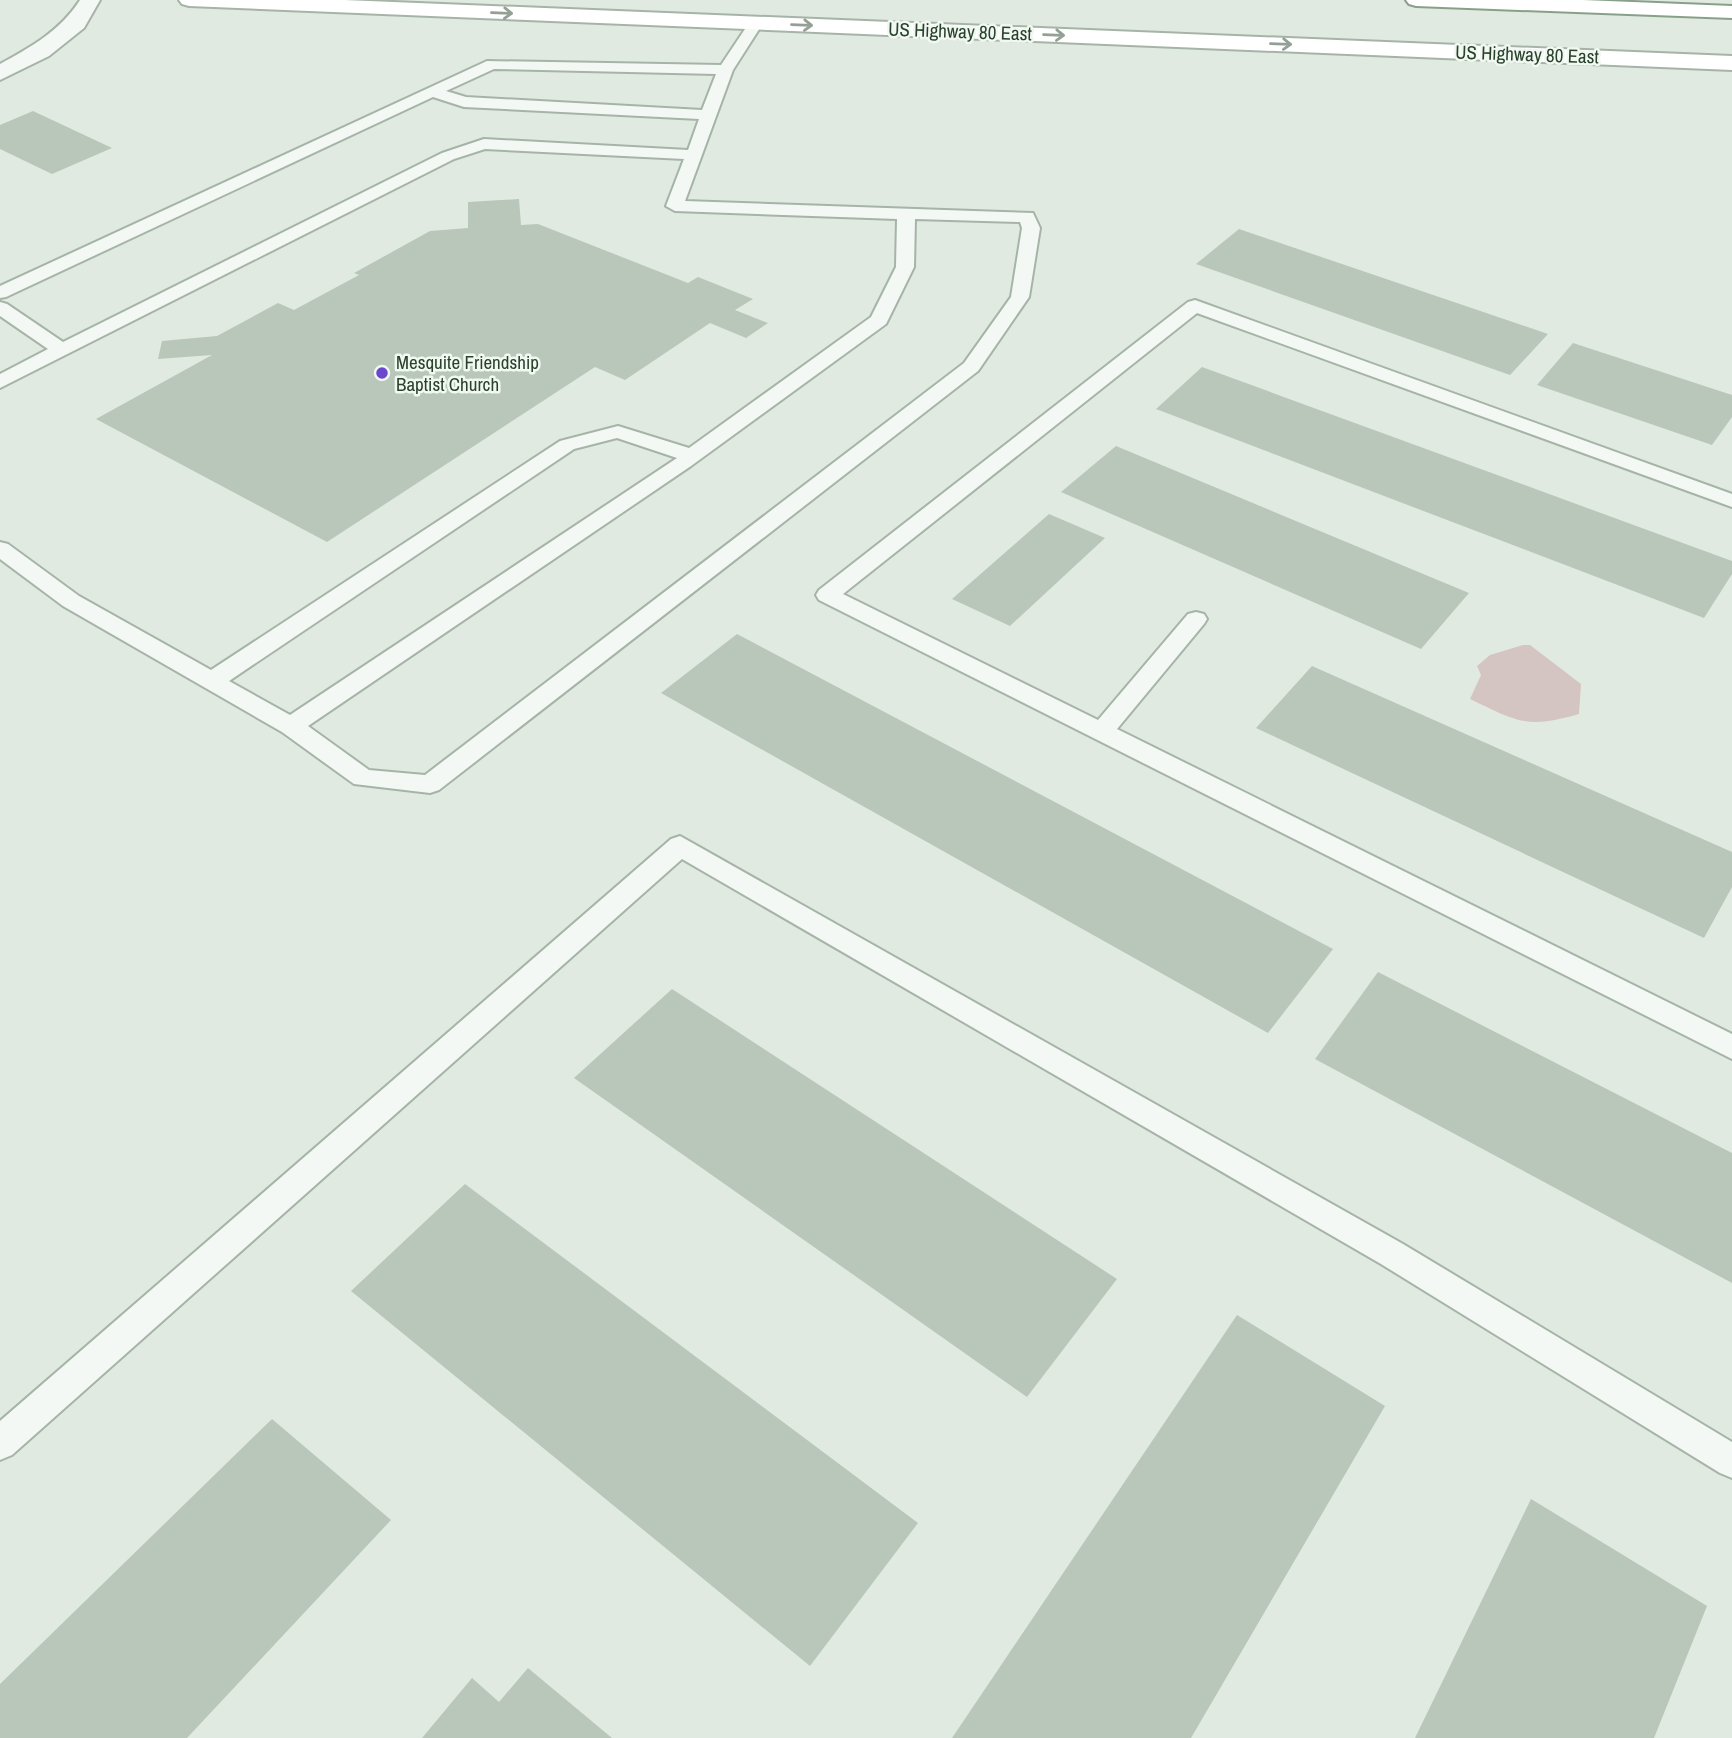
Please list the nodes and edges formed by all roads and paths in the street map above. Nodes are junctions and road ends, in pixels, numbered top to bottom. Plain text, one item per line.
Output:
1 (90, 0) edge
2 (189, 0) edge
3 (1416, 0) edge
4 (1732, 12) edge
5 (756, 23) junction
6 (1732, 63) edge
7 (726, 70) junction
8 (0, 73) edge
9 (433, 92) junction
10 (709, 115) junction
11 (694, 155) junction
12 (906, 214) junction
13 (0, 293) edge
14 (0, 308) edge
15 (62, 350) junction
16 (0, 382) edge
17 (692, 456) junction
18 (1732, 501) edge
19 (0, 549) edge
20 (1196, 619) dead end
21 (212, 681) junction
22 (291, 726) junction
23 (1100, 733) junction
24 (1732, 1047) edge
25 (0, 1443) edge
26 (1732, 1461) edge

1 - 8 street
2 -> 5 main road, US Highway 80 East
3 - 4 main road
5 -> 6 main road, US Highway 80 East
5 - 7 lane
7 - 9 lane
7 - 10 lane
9 - 10 lane
9 - 13 lane
10 - 11 lane
11 - 12 lane
11 - 15 lane
12 - 17 lane
12 - 22 lane
14 - 15 lane
15 - 16 lane
17 - 21 lane
17 - 22 lane
18 - 23 lane
19 - 21 lane
20 - 23 lane
21 - 22 lane
23 - 24 lane
25 - 26 lane

